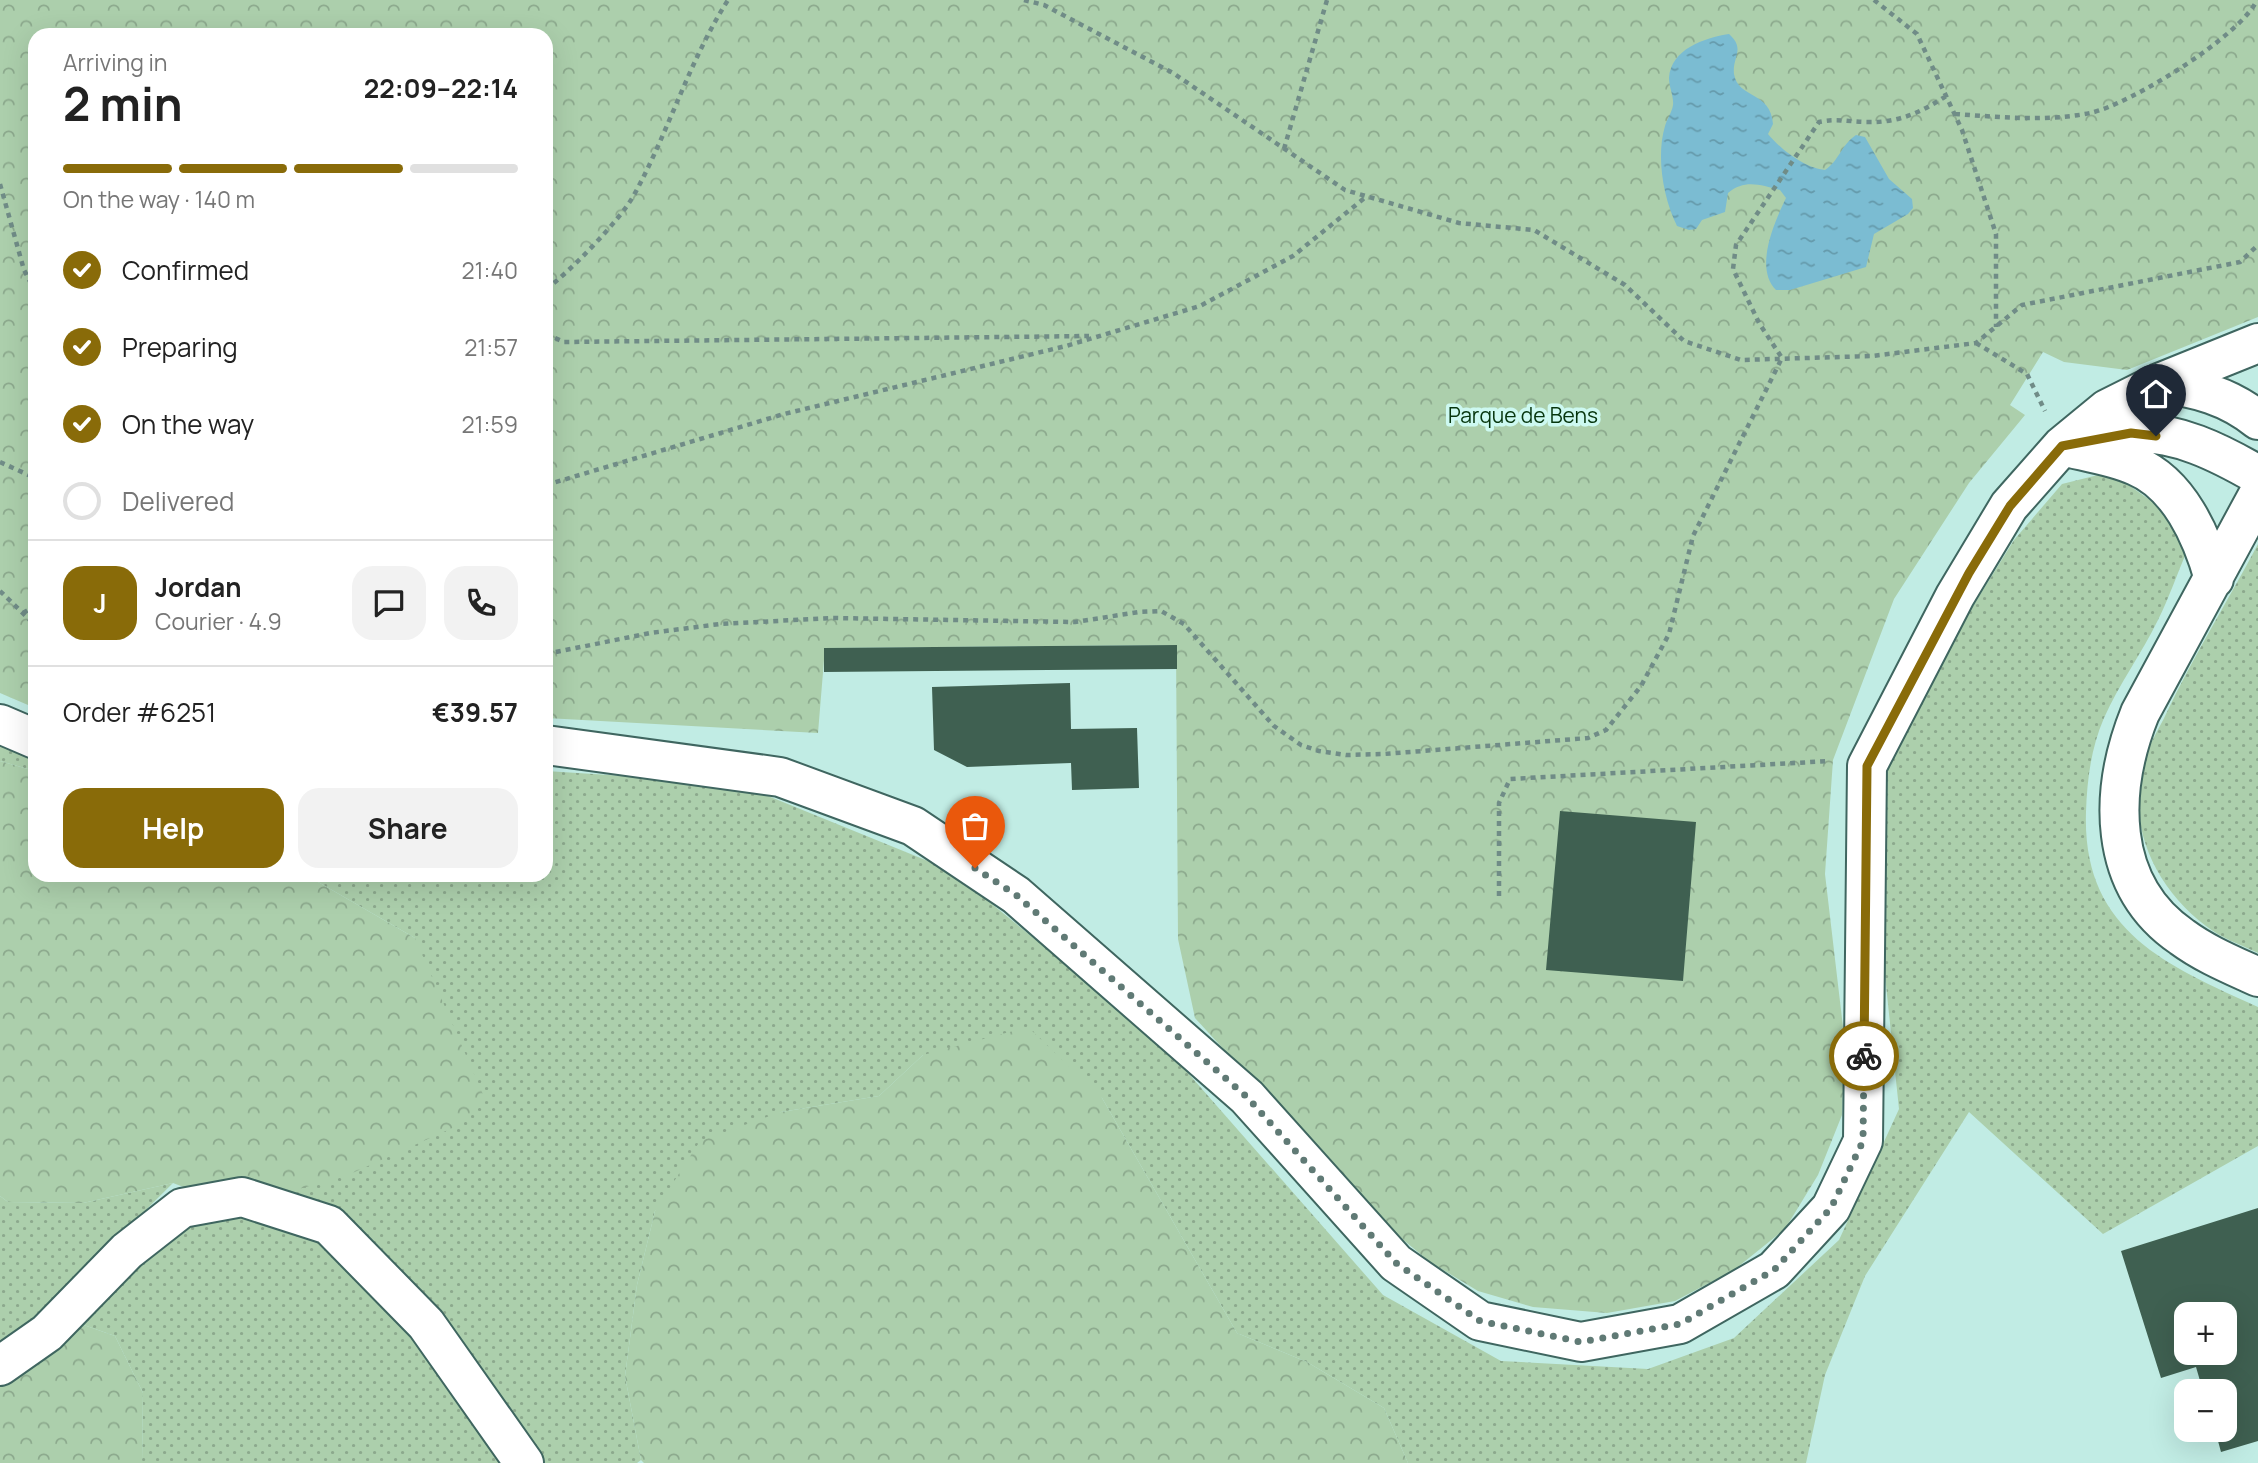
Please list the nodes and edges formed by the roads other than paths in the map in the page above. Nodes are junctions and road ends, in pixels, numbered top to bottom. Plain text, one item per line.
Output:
1 (2258, 343) edge
2 (2159, 383) junction
3 (2258, 420) edge
4 (2062, 446) junction
5 (2258, 475) edge
6 (2253, 517) edge
7 (2214, 579) junction
8 (0, 724) edge
9 (28, 736) edge
10 (553, 746) edge
11 (2258, 977) edge
12 (0, 1366) edge
13 (524, 1463) edge

1 - 2 street
2 - 3 street
2 - 4 street
4 - 5 street
4 - 7 street
4 - 10 street
6 - 7 street
7 - 11 street
8 - 9 street
12 - 13 street

